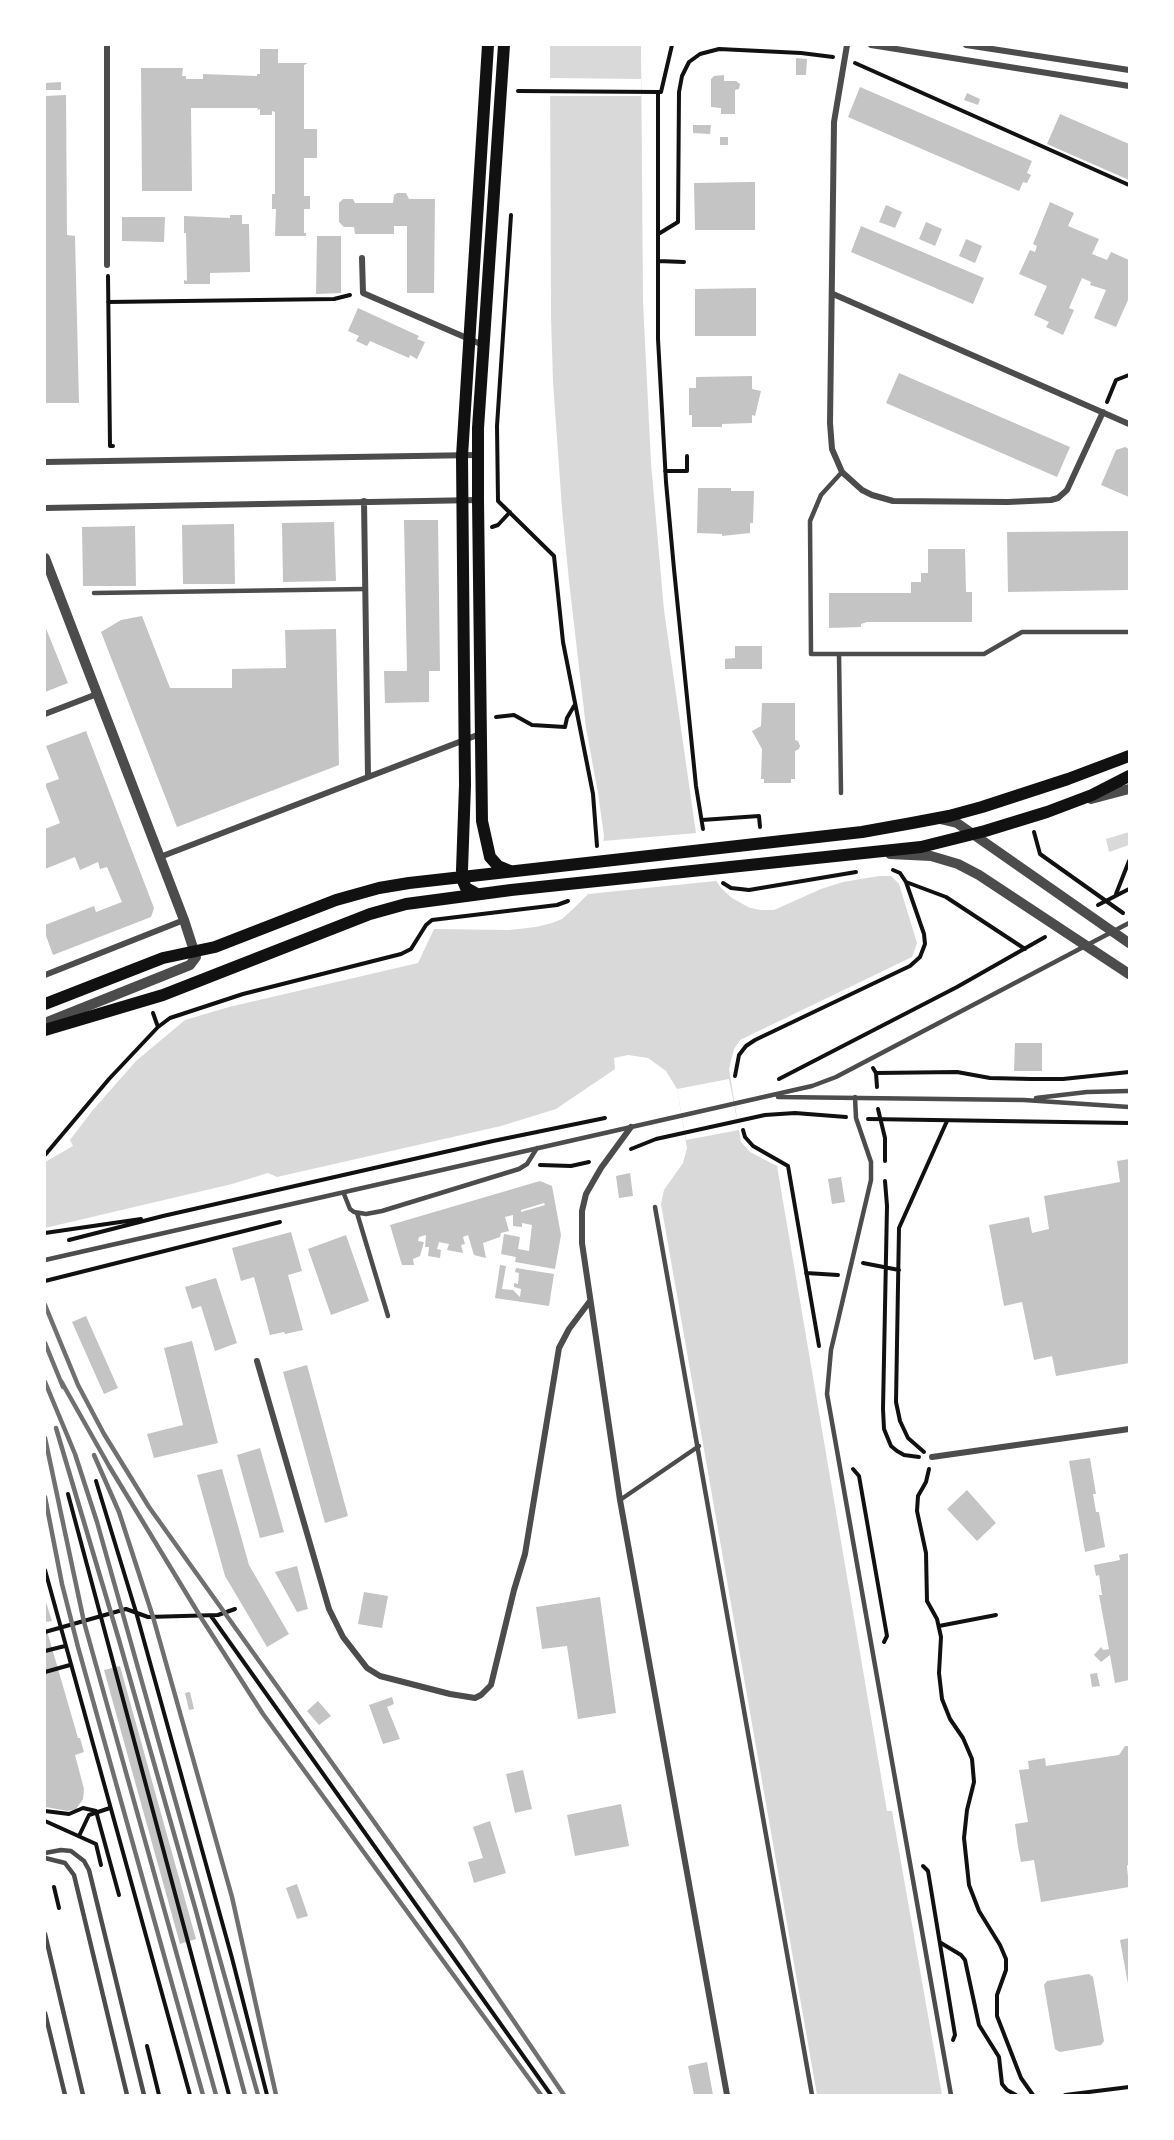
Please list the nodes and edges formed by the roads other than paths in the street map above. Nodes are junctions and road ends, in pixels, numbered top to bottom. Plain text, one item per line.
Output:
1 (107, 45) edge
2 (488, 45) edge
3 (504, 45) edge
4 (847, 45) edge
5 (871, 45) edge
6 (966, 45) edge
7 (1129, 70) edge
8 (1129, 86) edge
9 (362, 258) dead end
10 (107, 265) road end
11 (832, 294) junction
12 (468, 339) junction
13 (483, 345) junction
14 (1102, 412) junction
15 (1129, 424) edge
16 (477, 455) junction
17 (462, 456) junction
18 (45, 462) edge
19 (842, 472) junction
20 (463, 499) junction
21 (477, 500) junction
22 (364, 501) junction
23 (45, 508) edge
24 (45, 558) edge
25 (365, 589) junction
26 (94, 593) dead end
27 (1129, 632) edge
28 (839, 654) junction
29 (97, 694) junction
30 (45, 714) edge
31 (480, 734) junction
32 (465, 740) junction
33 (1129, 756) edge
34 (1129, 776) edge
35 (368, 777) junction
36 (1129, 789) edge
37 (841, 793) dead end
38 (1065, 806) junction
39 (938, 818) junction
40 (974, 834) junction
41 (867, 854) junction
42 (160, 857) junction
43 (514, 872) junction
44 (462, 877) junction
45 (477, 894) junction
46 (184, 920) junction
47 (1129, 923) edge
48 (1129, 943) edge
49 (195, 951) junction
50 (45, 975) edge
51 (1129, 975) edge
52 (45, 1004) edge
53 (45, 1023) edge
54 (45, 1030) edge
55 (1129, 1091) edge
56 (855, 1097) junction
57 (760, 1099) junction
58 (1024, 1100) junction
59 (1129, 1107) edge
60 (631, 1127) junction
61 (537, 1148) junction
62 (344, 1194) junction
63 (656, 1207) dead end
64 (357, 1214) junction
65 (45, 1260) edge
66 (591, 1301) junction
67 (388, 1316) dead end
68 (257, 1361) dead end
69 (1129, 1428) edge
70 (699, 1446) junction
71 (932, 1457) road end
72 (620, 1500) junction
73 (45, 1853) edge
74 (45, 1858) edge
75 (45, 1934) edge
76 (45, 2013) edge
77 (65, 2095) edge
78 (83, 2095) edge
79 (128, 2095) edge
80 (144, 2095) edge
81 (727, 2095) edge
82 (812, 2095) edge
83 (951, 2095) edge

1 - 10 street
2 - 12 main road
3 - 13 main road
4 - 11 street
5 - 8 street
6 - 7 street
9 - 12 street
11 - 14 street
11 - 19 street
12 - 13 street
12 - 17 main road
13 - 16 main road
14 - 15 street
14 - 19 street
16 - 17 street
16 - 21 main road
17 - 18 street
17 - 20 main road
19 - 28 lane
20 - 21 street
20 - 22 street
20 - 32 main road
21 - 31 main road
22 - 23 street
22 - 25 street
24 - 29 street
25 - 26 lane
25 - 35 street
27 - 28 lane
28 - 37 lane
29 - 30 street
29 - 42 street
31 - 32 street
31 - 43 main road
32 - 35 street
32 - 44 main road
33 - 39 main road
34 - 38 main road
35 - 42 street
36 - 38 street
38 - 40 main road
39 - 40 street
39 - 43 main road
40 - 41 main road
40 - 48 street
41 - 45 main road
41 - 51 street
42 - 46 street
43 - 44 main road
44 - 45 main road
44 - 49 main road
45 - 54 main road
46 - 49 street
46 - 50 street
47 - 57 lane
49 - 52 main road
49 - 53 street
55 - 58 lane
56 - 57 lane
56 - 58 lane
56 - 83 lane
57 - 60 lane
58 - 59 lane
60 - 61 lane
60 - 66 street
61 - 62 lane
61 - 64 lane
62 - 64 lane
62 - 65 lane
63 - 70 lane
64 - 67 lane
66 - 68 street
66 - 72 street
69 - 71 street
70 - 72 lane
70 - 82 lane
72 - 81 street
73 - 80 lane
74 - 79 lane
75 - 78 lane
76 - 77 lane

